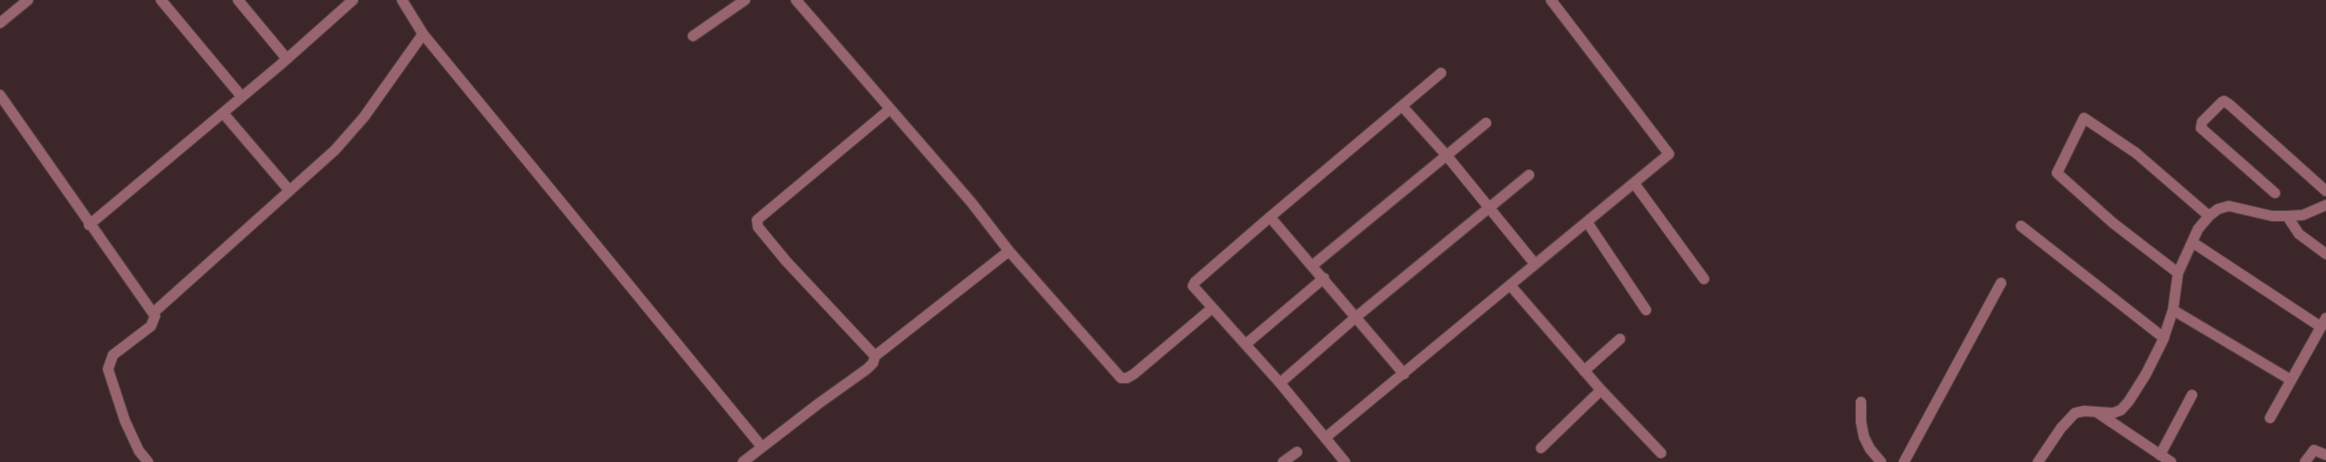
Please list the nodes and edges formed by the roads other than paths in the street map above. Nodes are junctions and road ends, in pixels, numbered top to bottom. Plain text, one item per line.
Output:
1 (28, 0) edge
2 (161, 0) edge
3 (238, 0) edge
4 (353, 0) edge
5 (402, 0) edge
6 (745, 0) edge
7 (796, 0) edge
8 (1551, 0) edge
9 (0, 23) edge
10 (423, 34) junction
11 (693, 36) dead end
12 (287, 59) junction
13 (1442, 73) dead end
14 (0, 95) edge
15 (242, 96) junction
16 (1402, 106) junction
17 (890, 109) junction
18 (223, 113) junction
19 (1486, 124) dead end
20 (1447, 156) junction
21 (1529, 175) dead end
22 (1634, 183) junction
23 (289, 190) junction
24 (2326, 190) edge
25 (2275, 193) dead end
26 (2326, 205) edge
27 (1490, 208) junction
28 (2209, 216) junction
29 (2287, 216) junction
30 (1270, 217) junction
31 (1587, 222) junction
32 (89, 225) junction
33 (2021, 226) dead end
34 (2192, 242) junction
35 (1009, 251) junction
36 (2326, 254) edge
37 (1535, 264) junction
38 (1313, 265) junction
39 (2178, 273) junction
40 (1324, 278) junction
41 (1704, 279) dead end
42 (2001, 283) dead end
43 (1510, 285) junction
44 (1211, 309) junction
45 (151, 310) junction
46 (1646, 310) dead end
47 (2173, 310) junction
48 (1356, 317) junction
49 (2323, 323) edge
50 (2164, 338) junction
51 (1620, 339) dead end
52 (1246, 344) junction
53 (875, 356) junction
54 (1584, 371) junction
55 (1404, 374) junction
56 (2291, 380) junction
57 (1280, 383) junction
58 (1601, 390) junction
59 (2192, 395) dead end
60 (1861, 402) dead end
61 (2097, 413) junction
62 (2270, 418) dead end
63 (1325, 438) junction
64 (762, 446) junction
65 (1541, 448) dead end
66 (1297, 452) dead end
67 (1661, 453) dead end
68 (2326, 454) edge
69 (2160, 455) junction
70 (148, 462) edge
71 (743, 462) edge
72 (1284, 462) edge
73 (1345, 462) edge
74 (1881, 462) edge
75 (1904, 462) edge
76 (2038, 462) edge
77 (2171, 462) edge
78 (2305, 462) edge

1 - 9 street
2 - 15 street
3 - 12 street
4 - 12 street
5 - 10 street
6 - 11 street
7 - 17 street
8 - 22 street
10 - 23 street
10 - 64 street
12 - 15 street
13 - 16 street
14 - 32 street
15 - 18 street
16 - 20 street
16 - 30 street
17 - 35 street
17 - 53 street
18 - 23 street
18 - 32 street
19 - 20 street
20 - 27 street
20 - 38 street
21 - 27 street
22 - 31 street
22 - 41 street
23 - 45 street
24 - 25 street
26 - 29 street
27 - 37 street
27 - 48 street
28 - 29 street
28 - 34 street
28 - 39 street
29 - 36 street
30 - 38 street
30 - 44 street
31 - 37 street
31 - 46 street
32 - 45 street
33 - 50 street
34 - 39 street
34 - 49 street
35 - 44 street
35 - 53 street
37 - 43 street
38 - 40 street
39 - 47 street
40 - 48 street
40 - 52 street
42 - 75 street
43 - 54 street
43 - 55 street
44 - 52 street
45 - 70 street
47 - 50 street
47 - 56 street
48 - 55 street
48 - 57 street
49 - 56 street
50 - 61 street
51 - 54 street
52 - 57 street
53 - 64 street
54 - 58 street
55 - 63 street
56 - 62 street
57 - 63 street
58 - 65 street
58 - 67 street
59 - 69 street
60 - 74 street
61 - 69 street
61 - 76 street
63 - 73 street
64 - 71 street
66 - 72 street
68 - 78 street
69 - 77 street

